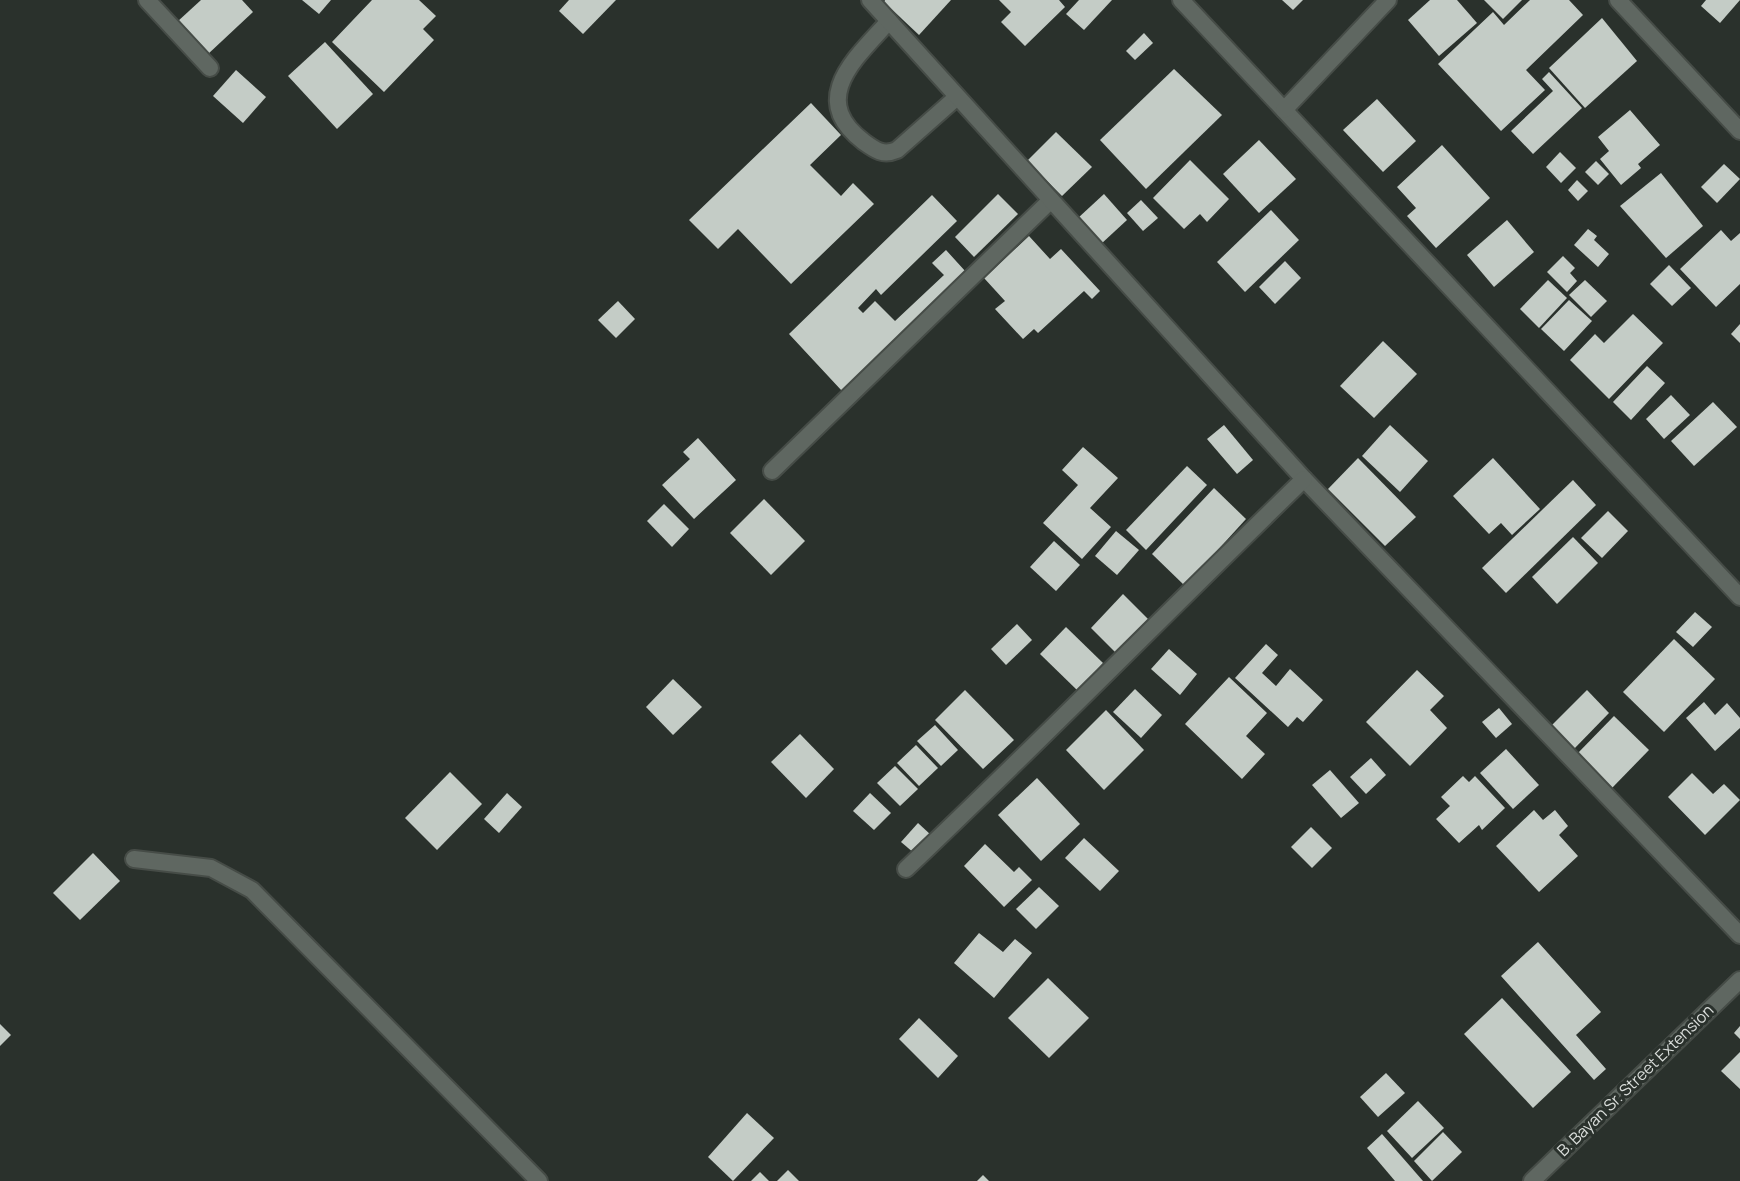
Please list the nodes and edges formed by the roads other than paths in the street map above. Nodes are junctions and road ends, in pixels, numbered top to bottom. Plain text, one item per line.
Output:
1 (147, 0) edge
2 (870, 0) edge
3 (1181, 0) edge
4 (1389, 0) edge
5 (1618, 0) edge
6 (889, 21) junction
7 (210, 68) dead end
8 (957, 97) junction
9 (1284, 110) junction
10 (1740, 131) edge
11 (1051, 201) junction
12 (772, 471) dead end
13 (1304, 479) junction
14 (1740, 597) edge
15 (134, 859) dead end
16 (906, 869) dead end
17 (1740, 935) edge
18 (1740, 980) edge
19 (539, 1181) edge
20 (1532, 1181) edge

1 - 7 street
2 - 6 street
3 - 9 street
4 - 9 street
5 - 10 street
6 - 8 street
6 - 8 street
8 - 11 street
9 - 14 street
11 - 12 street
11 - 13 street
13 - 16 street
13 - 17 street
15 - 19 street
18 - 20 street, B. Bayan Sr. Street Extension

